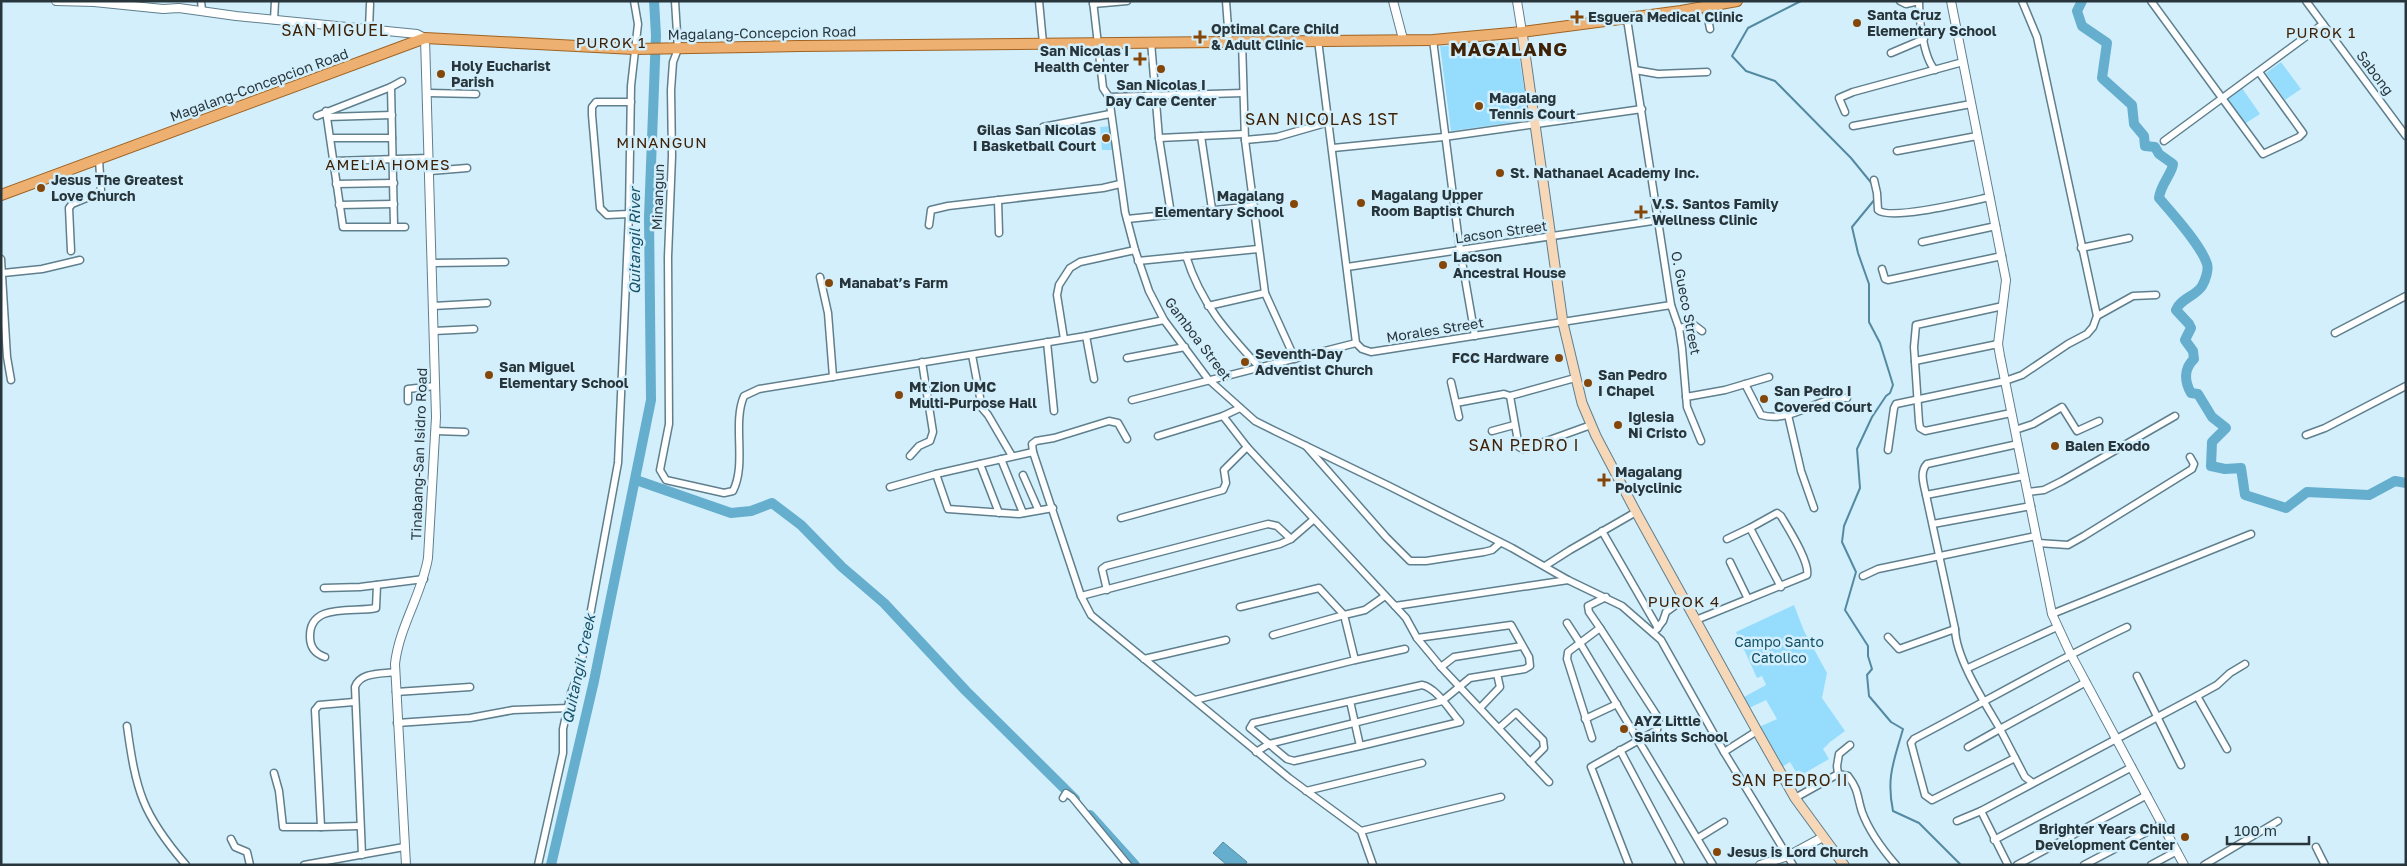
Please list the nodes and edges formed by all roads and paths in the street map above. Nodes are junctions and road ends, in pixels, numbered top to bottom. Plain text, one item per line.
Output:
1 (56, 1) edge
2 (201, 1) edge
3 (276, 1) edge
4 (634, 1) edge
5 (675, 1) edge
6 (1039, 1) edge
7 (1127, 1) edge
8 (1226, 1) edge
9 (1393, 1) edge
10 (1517, 1) edge
11 (1737, 1) edge
12 (1900, 1) edge
13 (1919, 1) edge
14 (1951, 1) edge
15 (2022, 1) edge
16 (2151, 1) edge
17 (2306, 1) edge
18 (1093, 3) edge
19 (370, 4) dead end
20 (1692, 5) edge
21 (1706, 8) junction
22 (202, 10) junction
23 (1627, 19) junction
24 (274, 20) junction
25 (2323, 24) junction
26 (369, 29) junction
27 (1710, 29) dead end
28 (1522, 32) junction
29 (425, 38) junction
30 (1403, 39) junction
31 (1924, 39) junction
32 (1318, 40) junction
33 (1433, 40) junction
34 (1229, 41) junction
35 (1242, 41) junction
36 (1098, 42) junction
37 (1151, 42) junction
38 (1042, 43) junction
39 (639, 49) junction
40 (676, 49) junction
41 (1890, 53) dead end
42 (1963, 62) junction
43 (1635, 70) junction
44 (1935, 70) junction
45 (1708, 72) dead end
46 (2259, 72) junction
47 (402, 81) dead end
48 (391, 87) junction
49 (428, 93) junction
50 (1244, 93) junction
51 (476, 94) dead end
52 (1155, 95) junction
53 (1109, 97) junction
54 (2221, 99) junction
55 (631, 102) junction
56 (1971, 104) junction
57 (1642, 109) junction
58 (1845, 112) dead end
59 (327, 114) junction
60 (1110, 114) junction
61 (392, 115) junction
62 (316, 116) dead end
63 (1329, 122) junction
64 (1535, 124) junction
65 (1853, 126) dead end
66 (1043, 127) dead end
67 (1201, 136) junction
68 (1977, 136) junction
69 (2406, 136) edge
70 (1245, 137) junction
71 (1444, 137) junction
72 (331, 138) junction
73 (392, 138) junction
74 (1159, 138) junction
75 (2164, 141) dead end
76 (1333, 148) junction
77 (1897, 151) dead end
78 (429, 158) junction
79 (98, 159) junction
80 (393, 160) junction
81 (334, 161) junction
82 (467, 168) dead end
83 (430, 171) junction
84 (1874, 180) dead end
85 (394, 183) junction
86 (336, 184) junction
87 (1120, 184) junction
88 (1, 195) edge
89 (1990, 197) junction
90 (998, 200) junction
91 (394, 204) junction
92 (339, 205) junction
93 (1254, 206) junction
94 (1212, 210) junction
95 (629, 214) junction
96 (1171, 214) junction
97 (1127, 218) junction
98 (1659, 220) junction
99 (930, 225) dead end
100 (394, 226) junction
101 (1996, 226) junction
102 (405, 227) dead end
103 (998, 233) dead end
104 (1551, 238) junction
105 (2129, 238) dead end
106 (1922, 242) dead end
107 (2081, 248) junction
108 (1258, 249) junction
109 (1135, 250) junction
110 (1460, 250) junction
111 (71, 251) dead end
112 (1186, 256) junction
113 (2002, 256) junction
114 (1, 258) edge
115 (80, 260) dead end
116 (1138, 261) junction
117 (505, 262) dead end
118 (432, 264) junction
119 (1347, 266) junction
120 (1882, 269) dead end
121 (2, 273) edge
122 (820, 277) dead end
123 (1265, 293) junction
124 (2156, 295) dead end
125 (2406, 296) edge
126 (487, 303) dead end
127 (1671, 305) junction
128 (433, 306) junction
129 (1208, 306) junction
130 (2003, 306) junction
131 (2096, 316) junction
132 (1164, 320) junction
133 (1563, 323) junction
134 (1679, 328) junction
135 (474, 329) dead end
136 (434, 331) junction
137 (1702, 331) dead end
138 (2335, 332) dead end
139 (1086, 336) junction
140 (1475, 336) junction
141 (1064, 339) junction
142 (1047, 342) junction
143 (1356, 343) junction
144 (1998, 344) junction
145 (1185, 348) junction
146 (972, 355) junction
147 (1126, 358) dead end
148 (1295, 359) junction
149 (1915, 361) junction
150 (922, 362) junction
151 (1260, 368) junction
152 (833, 377) junction
153 (1769, 377) dead end
154 (1575, 378) junction
155 (1094, 379) dead end
156 (1208, 379) junction
157 (11, 380) dead end
158 (2005, 381) junction
159 (1451, 382) dead end
160 (1745, 384) junction
161 (435, 386) junction
162 (2406, 386) edge
163 (1510, 396) junction
164 (1686, 397) junction
165 (1848, 398) dead end
166 (1918, 398) junction
167 (1132, 400) dead end
168 (408, 401) dead end
169 (1456, 403) junction
170 (1240, 408) junction
171 (1054, 411) dead end
172 (2011, 413) junction
173 (1788, 415) junction
174 (1223, 416) junction
175 (2175, 416) dead end
176 (1459, 417) dead end
177 (2099, 421) dead end
178 (1514, 425) junction
179 (1591, 425) junction
180 (2015, 430) junction
181 (435, 431) junction
182 (1492, 431) dead end
183 (464, 432) dead end
184 (2306, 435) dead end
185 (1158, 436) dead end
186 (1127, 439) dead end
187 (1701, 441) dead end
188 (1303, 443) junction
189 (2018, 444) junction
190 (1247, 447) junction
191 (1888, 450) dead end
192 (1033, 452) junction
193 (910, 456) dead end
194 (1012, 456) junction
195 (2190, 457) dead end
196 (1001, 459) junction
197 (980, 464) junction
198 (936, 474) junction
199 (1023, 475) dead end
200 (2024, 476) junction
201 (890, 487) dead end
202 (2028, 492) junction
203 (1926, 495) junction
204 (2031, 506) junction
205 (1053, 508) junction
206 (1814, 508) dead end
207 (1038, 509) junction
208 (1636, 512) junction
209 (999, 514) junction
210 (1022, 514) junction
211 (1121, 518) dead end
212 (1313, 520) junction
213 (1933, 524) junction
214 (1750, 528) junction
215 (1602, 531) junction
216 (2251, 534) dead end
217 (1727, 539) dead end
218 (2037, 539) junction
219 (1290, 540) junction
220 (1500, 543) junction
221 (1940, 556) junction
222 (1730, 562) dead end
223 (1545, 566) junction
224 (1863, 576) dead end
225 (424, 579) junction
226 (1568, 580) junction
227 (377, 585) junction
228 (1781, 587) junction
229 (324, 588) dead end
230 (1107, 590) junction
231 (1081, 596) junction
232 (1385, 596) junction
233 (1606, 597) junction
234 (1684, 599) junction
235 (1748, 599) junction
236 (1395, 606) junction
237 (1240, 607) dead end
238 (2052, 614) junction
239 (1344, 615) junction
240 (1696, 620) junction
241 (1567, 623) dead end
242 (2058, 627) junction
243 (2127, 627) dead end
244 (1600, 628) junction
245 (1955, 629) junction
246 (1655, 630) junction
247 (1273, 636) dead end
248 (1888, 637) dead end
249 (1417, 638) junction
250 (1226, 640) dead end
251 (1580, 643) junction
252 (1522, 646) junction
253 (1405, 648) dead end
254 (2072, 656) junction
255 (325, 658) dead end
256 (1144, 660) junction
257 (1355, 660) junction
258 (2245, 664) dead end
259 (1441, 667) junction
260 (1968, 668) junction
261 (395, 672) junction
262 (1497, 674) junction
263 (2136, 676) dead end
264 (2086, 682) junction
265 (1460, 686) junction
266 (470, 687) dead end
267 (396, 692) junction
268 (2197, 696) junction
269 (1195, 700) junction
270 (1984, 700) junction
271 (1442, 701) junction
272 (354, 702) junction
273 (1350, 702) junction
274 (1617, 704) junction
275 (569, 708) junction
276 (1480, 708) junction
277 (2158, 717) junction
278 (1585, 719) junction
279 (397, 723) junction
280 (1355, 724) junction
281 (127, 726) dead end
282 (1500, 728) junction
283 (2000, 729) junction
284 (1757, 731) junction
285 (1592, 738) dead end
286 (2116, 738) junction
287 (1639, 739) junction
288 (1269, 744) junction
289 (1850, 745) dead end
290 (1360, 746) junction
291 (1968, 746) dead end
292 (1620, 750) junction
293 (2227, 750) dead end
294 (1256, 752) junction
295 (1724, 752) junction
296 (2015, 758) junction
297 (1530, 762) junction
298 (1422, 763) dead end
299 (2181, 765) dead end
300 (2132, 767) junction
301 (274, 773) dead end
302 (1838, 774) junction
303 (1549, 782) dead end
304 (2033, 783) junction
305 (1306, 792) junction
306 (2147, 795) junction
307 (1501, 797) dead end
308 (1063, 798) dead end
309 (1795, 798) junction
310 (1981, 811) junction
311 (1957, 821) dead end
312 (2278, 821) dead end
313 (1724, 822) dead end
314 (2162, 824) junction
315 (360, 826) junction
316 (321, 827) junction
317 (1361, 831) junction
318 (1823, 837) junction
319 (1698, 838) junction
320 (231, 839) dead end
321 (1994, 840) junction
322 (404, 847) junction
323 (2316, 847) dead end
324 (2177, 851) junction
325 (362, 855) junction
326 (1788, 856) junction
327 (316, 864) edge
328 (186, 865) edge
329 (250, 865) edge
330 (304, 865) edge
331 (406, 865) edge
332 (538, 865) edge
333 (1128, 865) edge
334 (1373, 865) edge
335 (1629, 865) edge
336 (1681, 865) edge
337 (1713, 865) edge
338 (1760, 865) edge
339 (1793, 865) edge
340 (1844, 865) edge
341 (1896, 865) edge
342 (2008, 865) edge
343 (2017, 865) edge
344 (2084, 865) edge
345 (2151, 865) edge
346 (2184, 865) edge
347 (2204, 865) edge
348 (2325, 865) edge

1 - 22 street
2 - 22 street
3 - 24 street
4 - 39 street
5 - 40 street, Minangun
6 - 38 street
7 - 18 street
8 - 34 street
9 - 30 street
10 - 28 street
11 - 21 main road, Magalang-Concepcion Road
12 - 13 street
13 - 31 street
14 - 42 street
15 - 107 street
16 - 54 street
17 - 25 street, Sabong
18 - 36 street, Gamboa Street
19 - 26 street
20 - 21 main road, Magalang-Concepcion Road
20 - 23 main road, Magalang-Concepcion Road
21 - 27 street
22 - 24 street
23 - 28 main road, Magalang-Concepcion Road
23 - 43 street, O. Gueco Street
24 - 26 street
25 - 46 street
25 - 69 street, Sabong
26 - 29 street
28 - 33 main road, Magalang-Concepcion Road
28 - 64 main road
29 - 39 main road, Magalang-Concepcion Road
29 - 49 street, Tinabang-San Isidro Road
29 - 79 main road, Magalang-Concepcion Road
30 - 32 main road, Magalang-Concepcion Road
30 - 33 main road, Magalang-Concepcion Road
31 - 41 street
31 - 44 street
32 - 35 main road, Magalang-Concepcion Road
32 - 63 street
33 - 71 street
34 - 35 main road, Magalang-Concepcion Road
34 - 37 main road, Magalang-Concepcion Road
35 - 50 street
36 - 37 main road, Magalang-Concepcion Road
36 - 38 main road, Magalang-Concepcion Road
36 - 53 street, Gamboa Street
37 - 52 street
38 - 40 main road, Magalang-Concepcion Road
39 - 40 main road, Magalang-Concepcion Road
39 - 55 street
40 - 152 street, Minangun
42 - 44 street
42 - 56 street
43 - 45 street
43 - 57 street, O. Gueco Street
44 - 58 street
46 - 54 street
46 - 54 street
47 - 48 street
48 - 59 street
48 - 61 street
49 - 51 street
49 - 78 street, Tinabang-San Isidro Road
50 - 52 street
50 - 70 street
52 - 53 street
52 - 74 street
53 - 60 street, Gamboa Street
54 - 75 street
55 - 95 street
55 - 95 street
56 - 65 street
56 - 68 street
57 - 64 street
57 - 98 street, O. Gueco Street
59 - 61 street
59 - 62 street
59 - 72 street
60 - 66 street
60 - 87 street, Gamboa Street
61 - 73 street
63 - 70 street
63 - 76 street
64 - 71 street
64 - 104 main road
67 - 70 street
67 - 74 street
67 - 94 street
68 - 77 street
68 - 89 street
70 - 93 street
71 - 76 street
71 - 110 street
72 - 73 street
72 - 81 street
73 - 80 street
74 - 96 street
76 - 119 street
78 - 80 street
78 - 83 street, Tinabang-San Isidro Road
79 - 88 main road, Magalang-Concepcion Road
79 - 111 street
80 - 81 street
80 - 85 street
81 - 86 street
82 - 83 street
83 - 118 street, Tinabang-San Isidro Road
84 - 89 street
85 - 86 street
85 - 91 street
86 - 92 street
87 - 90 street
87 - 97 street, Gamboa Street
89 - 101 street
90 - 99 street
90 - 103 street
91 - 92 street
91 - 100 street
92 - 100 street
93 - 94 street
93 - 108 street
94 - 96 street
95 - 275 street
96 - 97 street
97 - 109 street, Gamboa Street
98 - 104 street, Lacson Street
98 - 127 street, O. Gueco Street
100 - 102 street
101 - 106 street
101 - 113 street
104 - 110 street, Lacson Street
104 - 133 main road
105 - 107 street
107 - 131 street
108 - 112 street
108 - 123 street
109 - 116 street, Gamboa Street
109 - 141 street
110 - 119 street, Lacson Street
110 - 140 street
112 - 116 street
112 - 129 street
113 - 120 street
113 - 130 street
114 - 121 street
115 - 121 street
116 - 132 street, Gamboa Street
117 - 118 street
118 - 128 street, Tinabang-San Isidro Road
119 - 143 street
121 - 157 street
122 - 152 street
123 - 129 street
123 - 148 street
124 - 131 street
125 - 138 street
126 - 128 street
127 - 133 street, Morales Street
127 - 134 street, O. Gueco Street
128 - 136 street, Tinabang-San Isidro Road
129 - 151 street
130 - 144 street
130 - 149 street
131 - 158 street
132 - 139 street
132 - 145 street, Gamboa Street
133 - 140 street, Morales Street
133 - 154 main road
134 - 137 street
134 - 164 street, O. Gueco Street
135 - 136 street
136 - 161 street, Tinabang-San Isidro Road
139 - 141 street
139 - 155 street
140 - 143 street, Morales Street
141 - 142 street
142 - 146 street
142 - 171 street
143 - 148 street
144 - 149 street
144 - 158 street
145 - 147 street
145 - 156 street, Gamboa Street
146 - 150 street
146 - 194 street
148 - 151 street
149 - 166 street
150 - 152 street
150 - 193 street
151 - 156 street
153 - 160 street
154 - 163 street
154 - 179 main road
156 - 167 street
156 - 170 street, Gamboa Street
158 - 166 street
158 - 172 street
159 - 169 street
160 - 164 street
160 - 173 street
161 - 168 street
161 - 181 street, Tinabang-San Isidro Road
162 - 184 street
163 - 169 street
163 - 178 street
164 - 187 street, O. Gueco Street
165 - 173 street
166 - 172 street
166 - 191 street
169 - 176 street
170 - 174 street
170 - 188 street, Gamboa Street
172 - 180 street
173 - 206 street
174 - 185 street
174 - 190 street
175 - 202 street
177 - 180 street
178 - 179 street
178 - 182 street
179 - 208 main road
180 - 189 street
181 - 183 street
181 - 225 street, Tinabang-San Isidro Road
186 - 192 street
188 - 220 street, Gamboa Street
188 - 220 street
189 - 200 street
189 - 203 street
190 - 211 street
190 - 212 street
192 - 194 street
192 - 205 street
194 - 196 street
195 - 218 street
196 - 197 street
196 - 210 street
197 - 198 street
197 - 209 street
198 - 201 street
198 - 209 street
199 - 207 street
200 - 202 street
200 - 203 street
202 - 204 street
203 - 213 street
204 - 213 street
204 - 218 street
205 - 207 street
205 - 231 street
207 - 210 street
208 - 215 street
208 - 234 main road
209 - 210 street
212 - 219 street
212 - 232 street
213 - 221 street
214 - 217 street
214 - 228 street
214 - 228 street
215 - 223 street
215 - 246 street
216 - 238 street
218 - 221 street
218 - 238 street
219 - 230 street
219 - 230 street
220 - 223 street, Gamboa Street
221 - 224 street
221 - 245 street
222 - 235 street
223 - 226 street, Gamboa Street
225 - 227 street
225 - 261 street, Tinabang-San Isidro Road
226 - 233 street, Gamboa Street
226 - 236 street
227 - 229 street
227 - 255 street
228 - 235 street
230 - 231 street
231 - 256 street
232 - 236 street
232 - 239 street
233 - 244 street
233 - 246 street, Gamboa Street
234 - 240 main road
234 - 246 street
235 - 240 street
236 - 249 street
237 - 239 street
238 - 242 street
239 - 247 street
239 - 257 street
240 - 284 main road
241 - 251 street
242 - 254 street
242 - 260 street
243 - 254 street
244 - 251 street
244 - 287 street
245 - 248 street
245 - 260 street
246 - 295 street
249 - 252 street
249 - 259 street
250 - 256 street
251 - 274 street
251 - 278 street
252 - 259 street
252 - 262 street
253 - 257 street
254 - 264 street
254 - 270 street
256 - 269 street
257 - 269 street
258 - 268 street
259 - 265 street
260 - 270 street
261 - 267 street, Tinabang-San Isidro Road
261 - 272 street
262 - 265 street
262 - 276 street
263 - 277 street
264 - 283 street
264 - 286 street
265 - 271 street
265 - 276 street
266 - 267 street
267 - 279 street, Tinabang-San Isidro Road
268 - 277 street
268 - 293 street
269 - 294 street
270 - 283 street
270 - 296 street
271 - 273 street
271 - 280 street
271 - 290 street
272 - 315 street
272 - 316 street
273 - 280 street
273 - 288 street
274 - 278 street
274 - 287 street
275 - 279 street
275 - 332 street
276 - 282 street
277 - 286 street
277 - 299 street
278 - 285 street
279 - 322 street, Tinabang-San Isidro Road
280 - 288 street
280 - 290 street
281 - 328 street
282 - 297 street
282 - 297 street
283 - 291 street
283 - 296 street
284 - 295 street
284 - 309 main road
286 - 300 street
286 - 304 street
287 - 292 street
287 - 319 street
288 - 290 street
288 - 294 street
289 - 302 street
292 - 335 street
292 - 336 street
294 - 305 street
295 - 326 street
296 - 304 street
297 - 303 street
298 - 305 street
300 - 306 street
300 - 321 street
301 - 316 street
302 - 309 street
302 - 341 street
304 - 310 street
305 - 317 street
306 - 314 street
306 - 343 street
307 - 317 street
308 - 333 street
309 - 318 main road
310 - 311 street
310 - 321 street
312 - 347 street
313 - 319 street
314 - 324 street
314 - 344 street
315 - 316 street
315 - 325 street
317 - 334 street
318 - 326 street
318 - 340 main road
319 - 337 street
320 - 329 street
321 - 342 street
322 - 325 street
322 - 331 street, Tinabang-San Isidro Road
323 - 348 street
324 - 345 street
324 - 346 street
325 - 327 street
326 - 338 street
326 - 339 street
327 - 330 street

